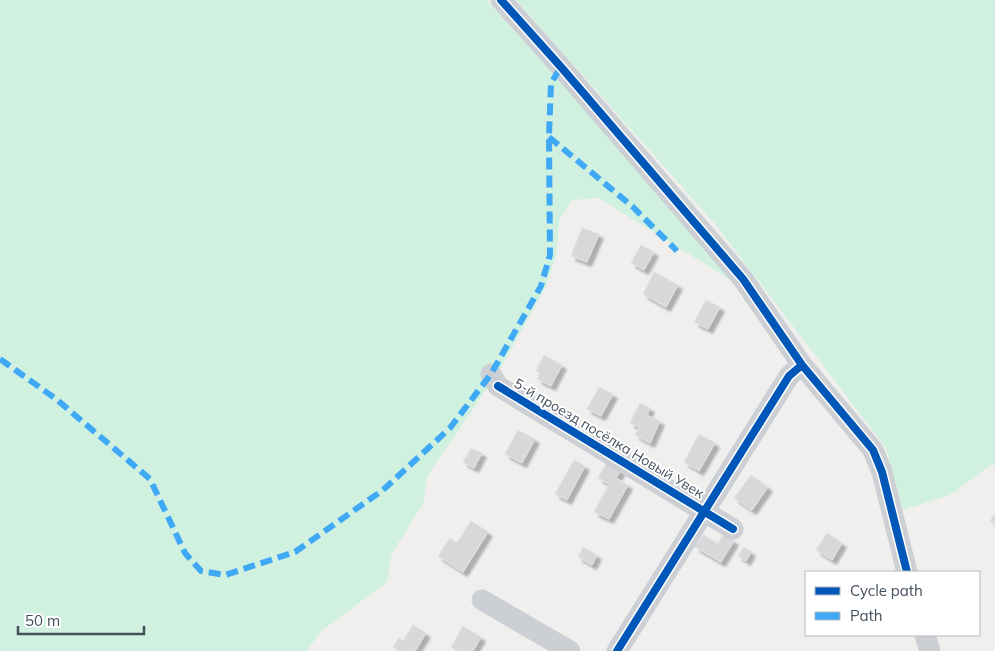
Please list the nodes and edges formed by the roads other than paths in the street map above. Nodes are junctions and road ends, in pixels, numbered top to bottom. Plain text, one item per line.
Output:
1 (501, 0) edge
2 (802, 365) junction
3 (495, 380) dead end
4 (705, 510) junction
5 (732, 528) dead end
6 (907, 571) edge
7 (482, 600) dead end
8 (924, 636) edge
9 (570, 651) edge
10 (617, 651) edge
11 (930, 651) edge

1 - 2 street
2 - 4 street
2 - 6 street
3 - 4 street, 5-й проезд посёлка Новый Увек
4 - 5 street, 5-й проезд посёлка Новый Увек
4 - 10 street
7 - 9 street
8 - 11 street

